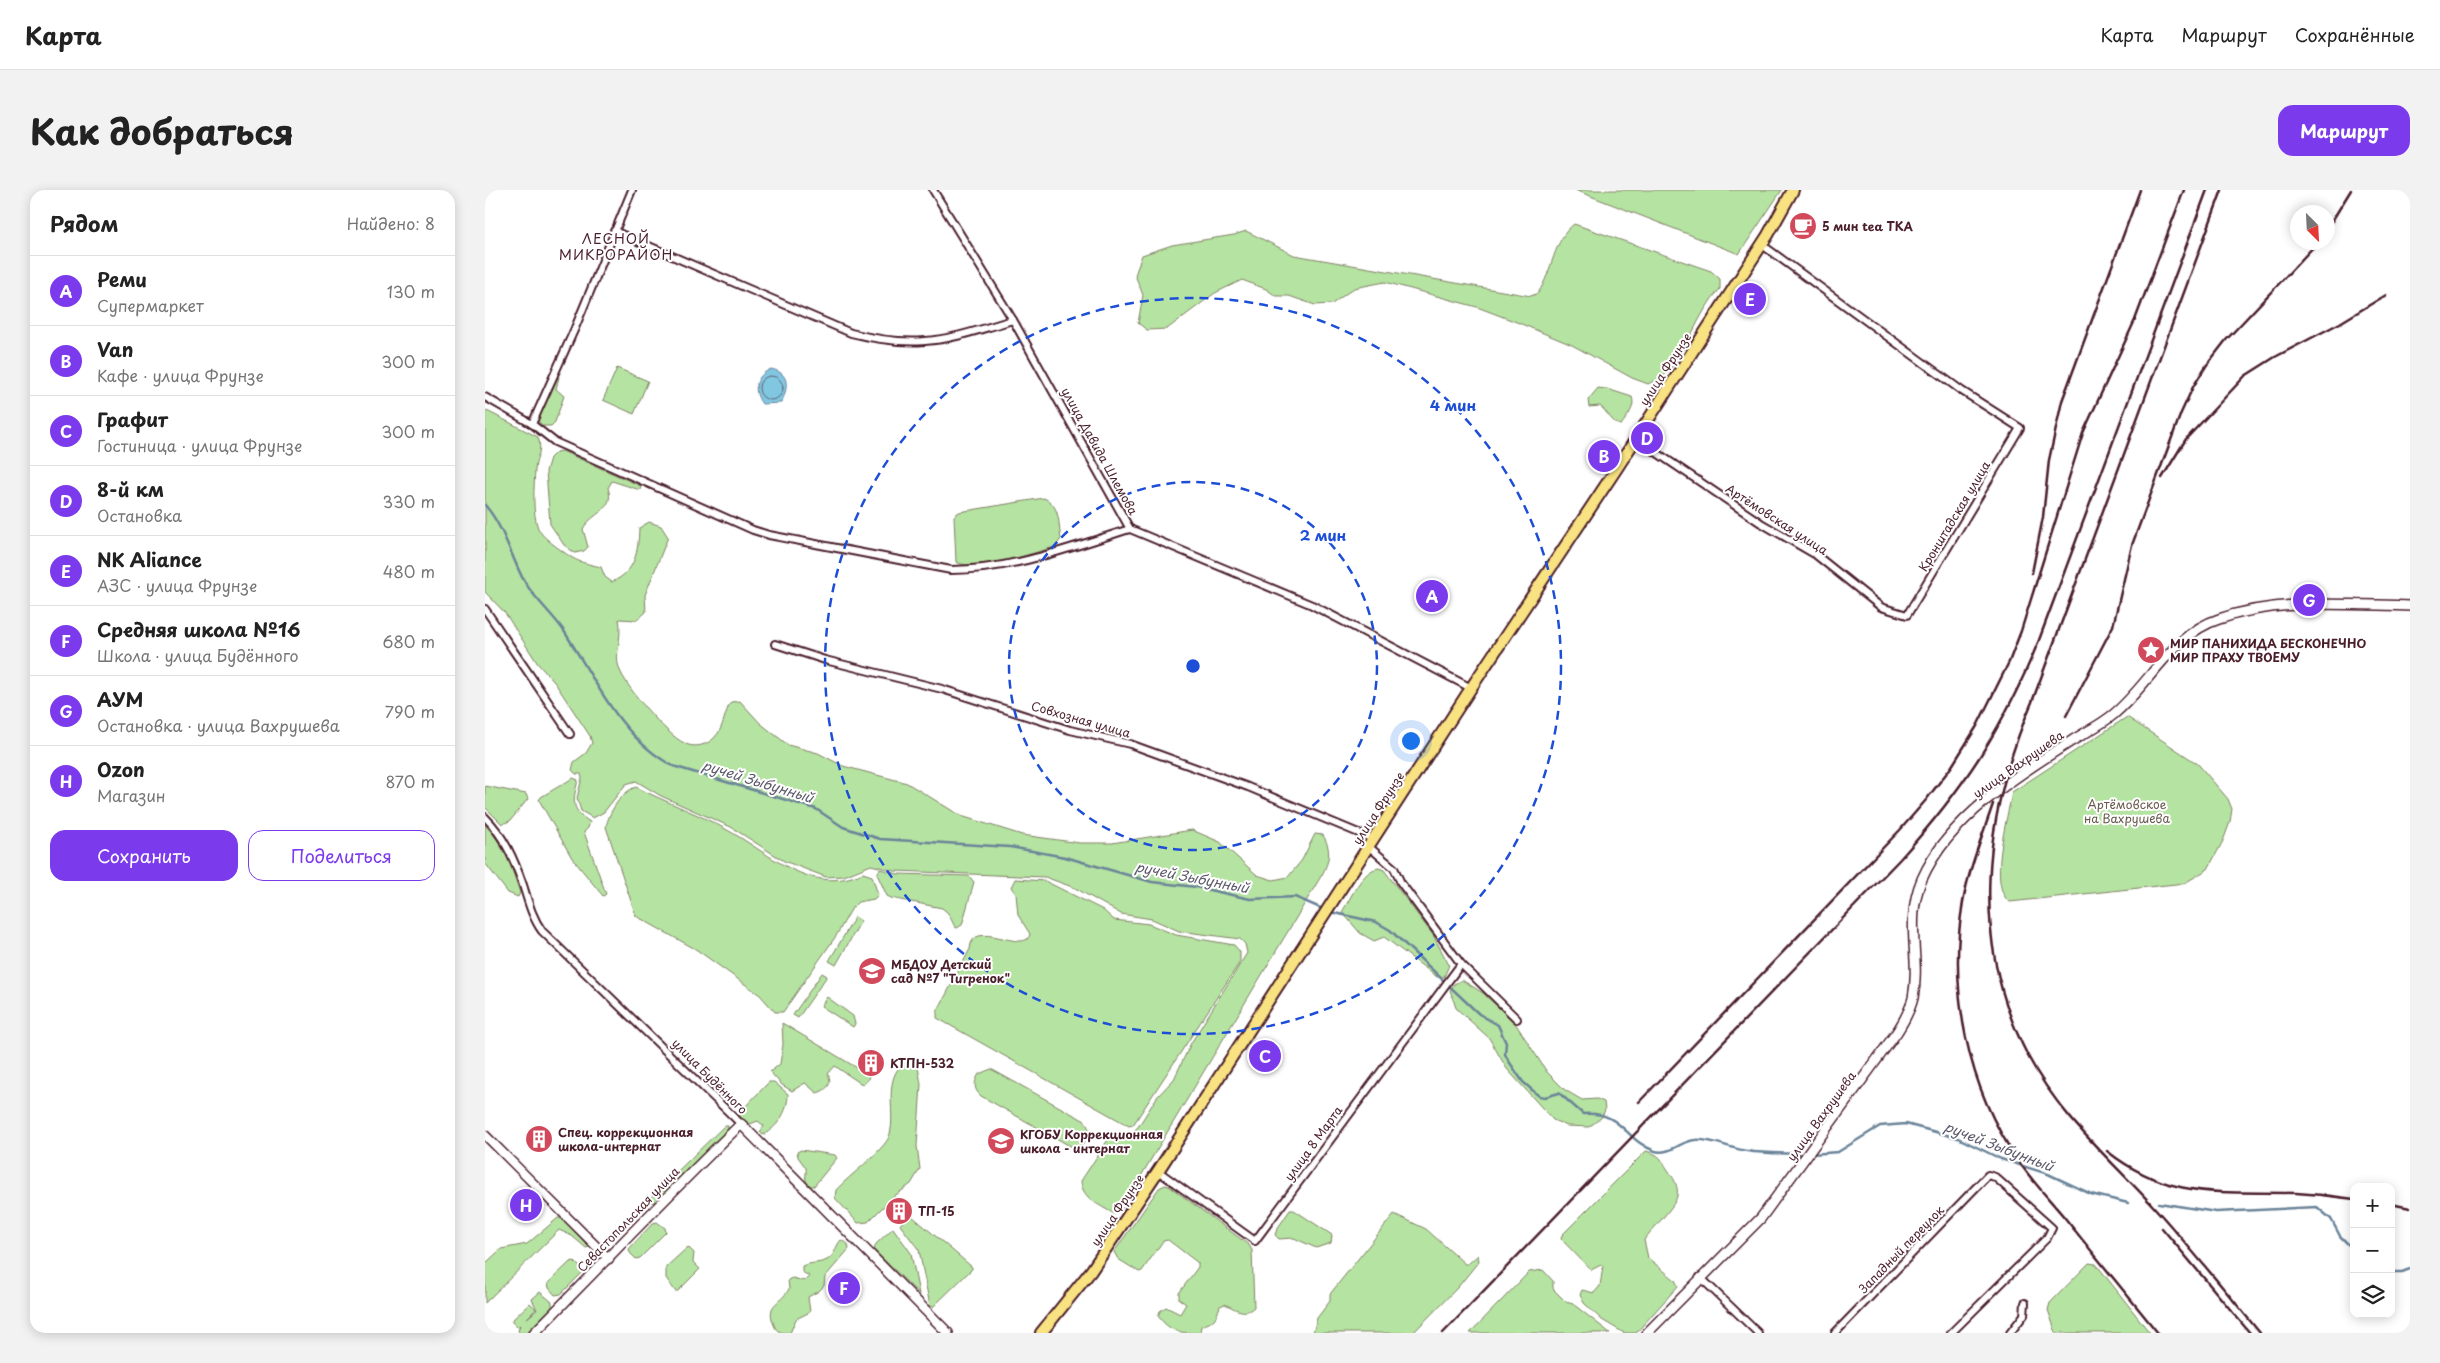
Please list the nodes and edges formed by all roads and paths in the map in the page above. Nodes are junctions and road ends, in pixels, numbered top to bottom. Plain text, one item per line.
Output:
1 (632, 190) edge
2 (933, 190) edge
3 (1793, 190) edge
4 (614, 230) junction
5 (1761, 244) junction
6 (1013, 320) junction
7 (485, 398) edge
8 (532, 424) junction
9 (1635, 438) junction
10 (1130, 529) junction
11 (2410, 606) edge
12 (485, 609) edge
13 (1907, 615) joint
14 (775, 644) dead end
15 (1471, 688) junction
16 (570, 734) dead end
17 (485, 817) edge
18 (1371, 843) junction
19 (1461, 964) junction
20 (1517, 1019) dead end
21 (741, 1124) junction
22 (485, 1135) edge
23 (1158, 1171) junction
24 (609, 1259) junction
25 (1700, 1277) junction
26 (2025, 1303) dead end
27 (534, 1333) edge
28 (948, 1333) edge
29 (1041, 1333) edge
30 (1647, 1333) edge
31 (1758, 1333) edge
32 (1835, 1333) edge
33 (1951, 1333) edge
34 (2010, 1333) edge

1 - 4 street
2 - 6 street, улица Давида Шлемова
3 - 5 main road, улица Фрунзе
4 - 6 street
4 - 8 street
5 - 9 main road, улица Фрунзе
5 - 13 street, Кронштадская улица
6 - 10 street, улица Давида Шлемова
7 - 8 street
8 - 10 street
9 - 13 street, Артёмовская улица
9 - 15 main road, улица Фрунзе
10 - 15 street, улица Давида Шлемова
11 - 25 main road, улица Вахрушева
12 - 16 street
14 - 18 street, Совхозная улица
15 - 18 main road, улица Фрунзе
17 - 21 street, улица Будённого
18 - 19 street
18 - 23 main road, улица Фрунзе
19 - 20 street
19 - 23 street, улица 8 Марта
21 - 24 main road, Севастопольская улица
21 - 28 main road, улица Будённого
22 - 24 street
23 - 29 main road, улица Фрунзе
24 - 27 main road, Севастопольская улица
25 - 30 main road, улица Вахрушева
25 - 31 street
26 - 34 street
32 - 33 street, Западный переулок

